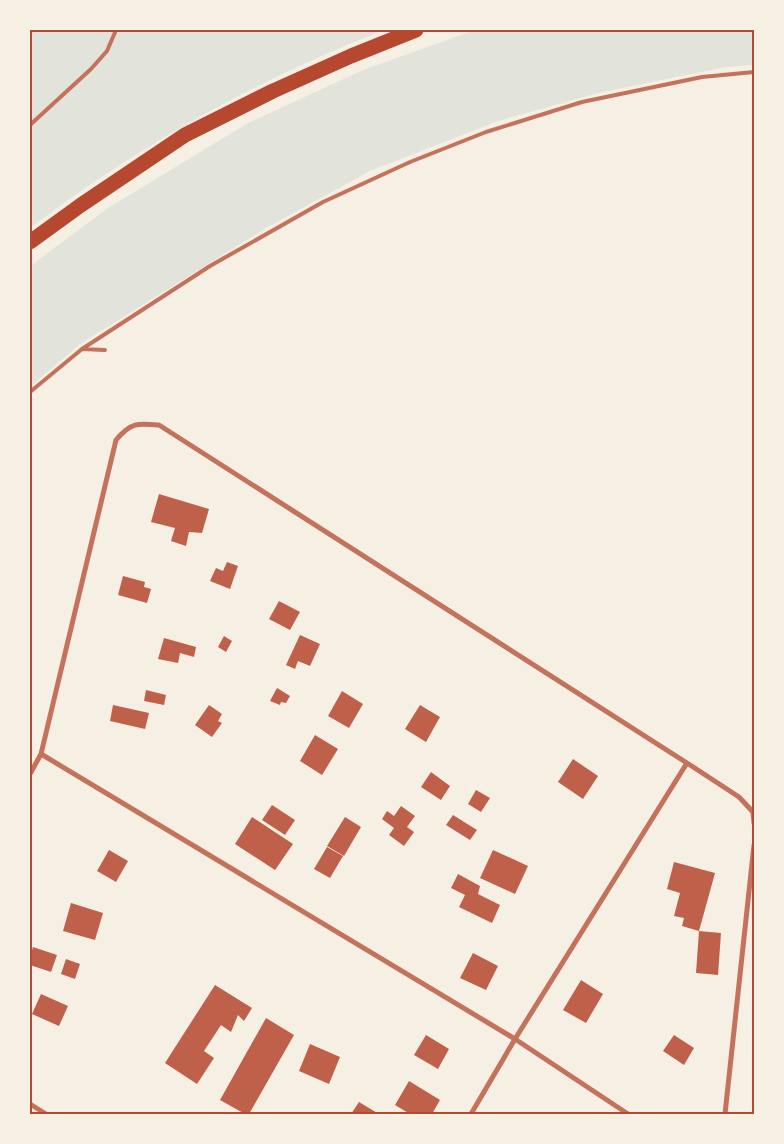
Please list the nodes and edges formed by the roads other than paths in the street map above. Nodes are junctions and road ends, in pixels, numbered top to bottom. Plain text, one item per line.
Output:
1 (116, 30) edge
2 (416, 30) edge
3 (754, 72) edge
4 (30, 125) edge
5 (30, 242) edge
6 (82, 349) junction
7 (105, 350) dead end
8 (30, 392) edge
9 (41, 754) junction
10 (686, 763) junction
11 (30, 774) edge
12 (754, 823) edge
13 (754, 845) edge
14 (515, 1039) junction
15 (30, 1104) edge
16 (46, 1114) edge
17 (471, 1114) edge
18 (628, 1114) edge
19 (725, 1114) edge

1 - 4 lane
2 - 5 highway
3 - 6 lane
6 - 7 lane
6 - 8 lane
9 - 10 street
9 - 11 street
9 - 14 street
10 - 12 street
10 - 14 street
13 - 19 street
14 - 17 street
14 - 18 street
15 - 16 street

